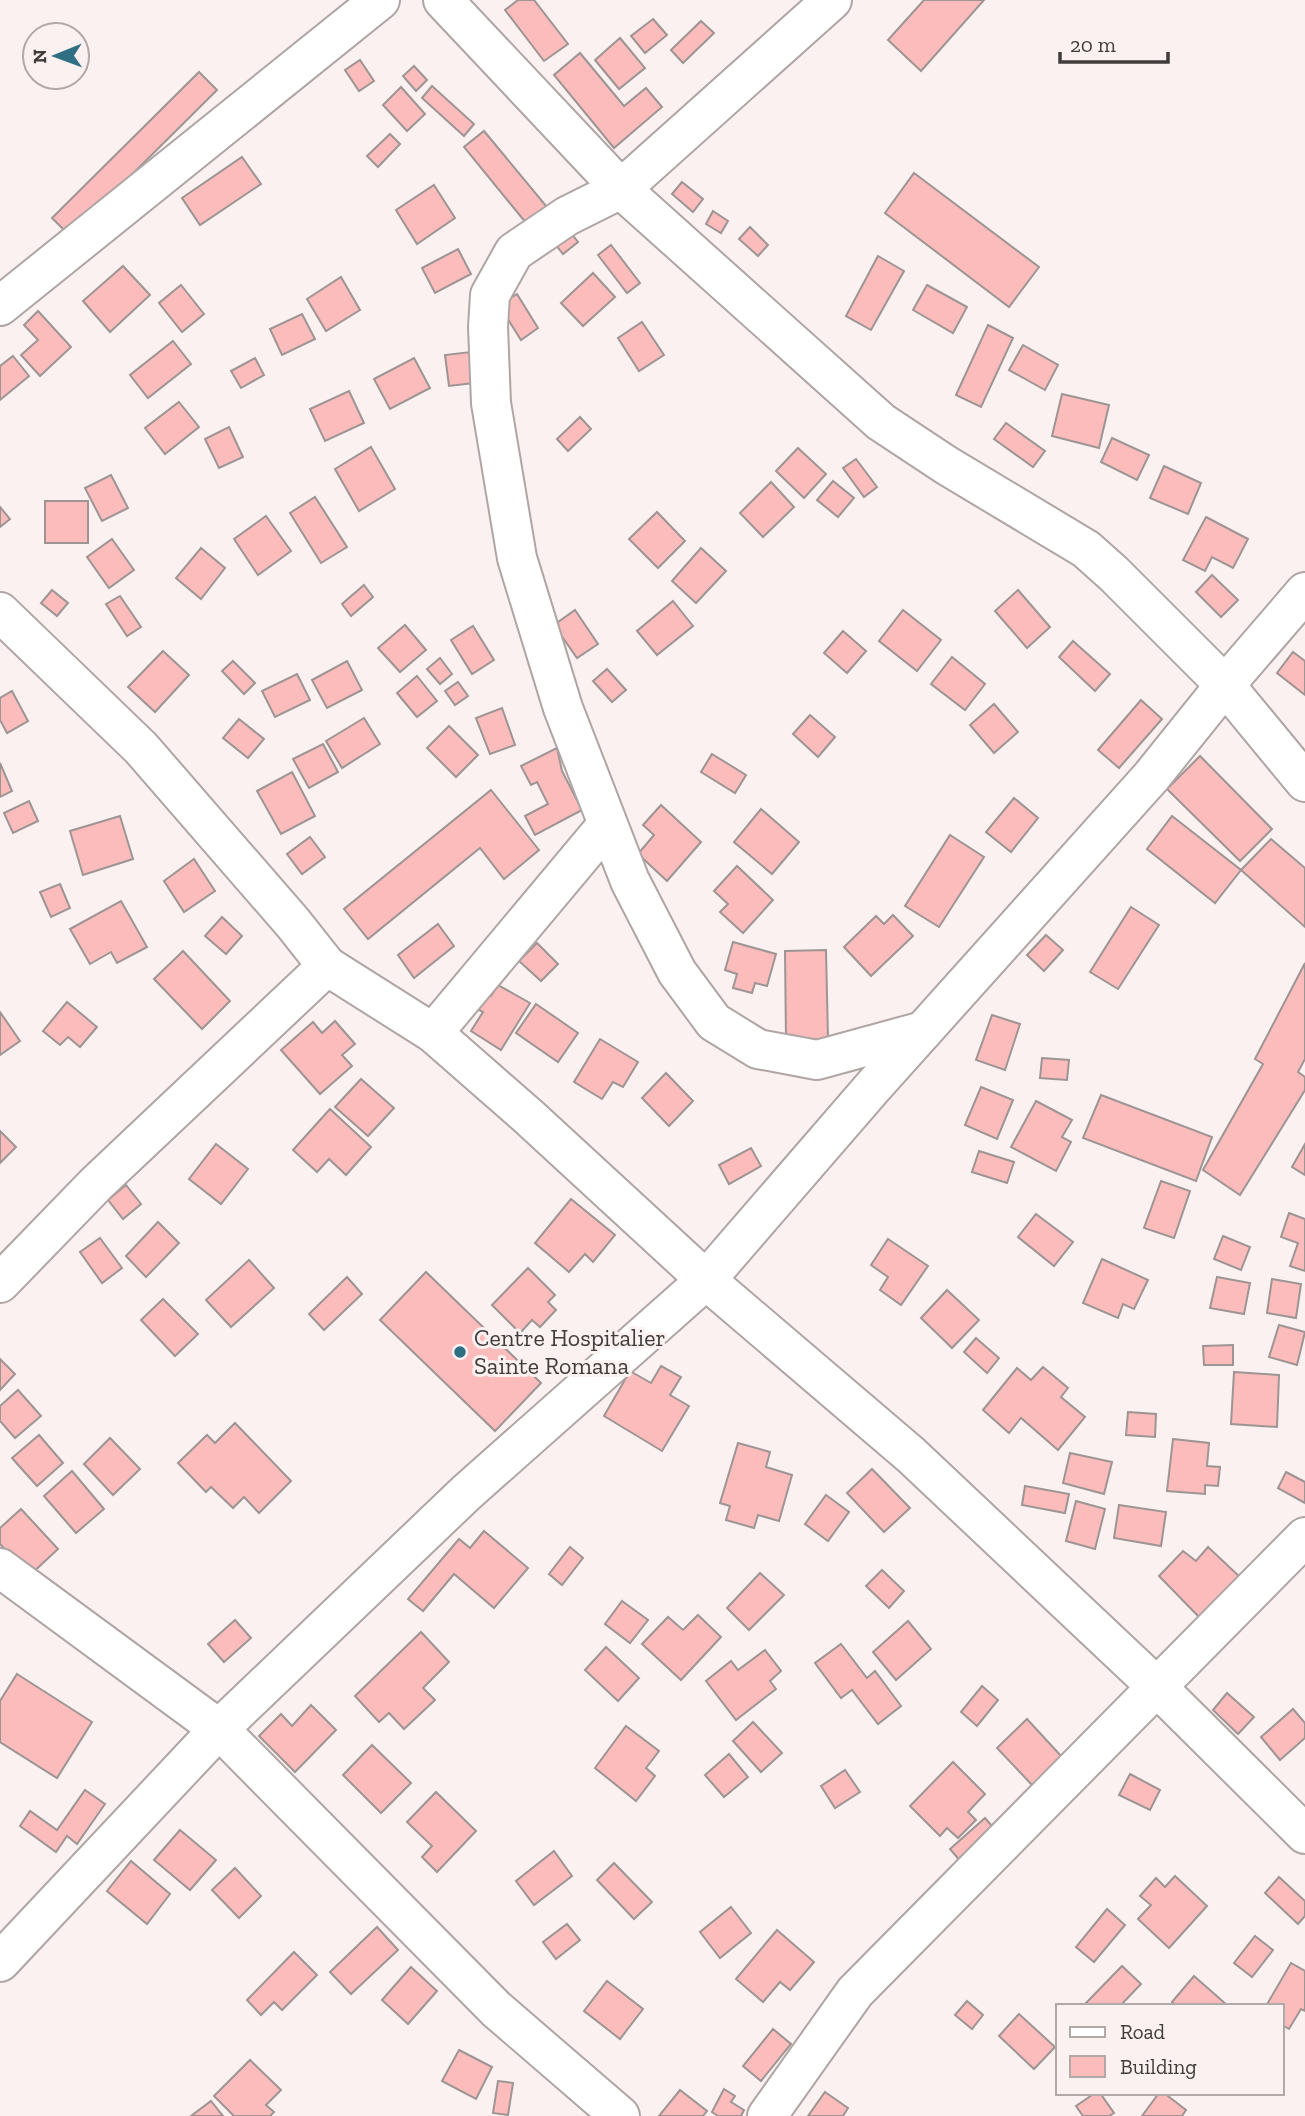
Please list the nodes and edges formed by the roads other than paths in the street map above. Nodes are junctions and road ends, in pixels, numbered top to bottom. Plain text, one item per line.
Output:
1 (380, 0) edge
2 (443, 0) edge
3 (832, 0) edge
4 (621, 189) junction
5 (0, 306) edge
6 (1305, 592) edge
7 (0, 612) edge
8 (1225, 685) junction
9 (1305, 782) edge
10 (607, 825) junction
11 (327, 966) junction
12 (923, 1031) junction
13 (433, 1033) junction
14 (706, 1280) junction
15 (0, 1283) edge
16 (1305, 1537) edge
17 (0, 1568) edge
18 (1157, 1687) junction
19 (219, 1729) junction
20 (1305, 1834) edge
21 (0, 1962) edge
22 (620, 2116) edge
23 (767, 2116) edge

1 - 5 street
2 - 4 street
3 - 4 street
4 - 8 street
4 - 10 street
6 - 8 street
7 - 11 street
8 - 9 street
8 - 12 street
10 - 12 street
10 - 13 street
11 - 13 street
11 - 15 street
12 - 14 street
13 - 14 street
14 - 18 street
14 - 19 street
16 - 18 street
17 - 19 street
18 - 20 street
18 - 23 street
19 - 21 street
19 - 22 street

